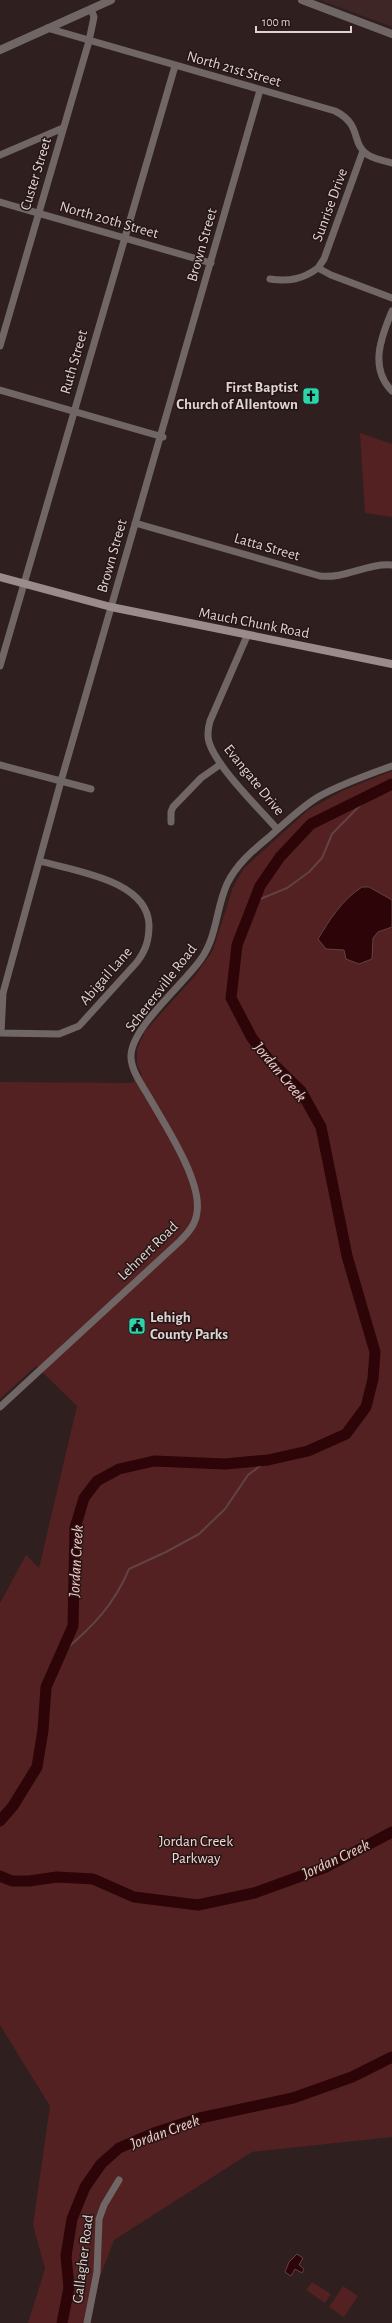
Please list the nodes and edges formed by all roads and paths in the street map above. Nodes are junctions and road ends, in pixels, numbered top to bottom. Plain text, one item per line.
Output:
1 (111, 0) edge
2 (302, 0) edge
3 (91, 9) junction
4 (47, 28) junction
5 (392, 34) edge
6 (89, 41) junction
7 (0, 50) edge
8 (175, 66) junction
9 (260, 90) junction
10 (64, 128) junction
11 (363, 151) junction
12 (0, 155) edge
13 (392, 163) edge
14 (0, 202) edge
15 (38, 213) junction
16 (124, 238) junction
17 (211, 262) junction
18 (318, 268) junction
19 (270, 279) dead end
20 (392, 298) edge
21 (392, 311) edge
22 (0, 346) edge
23 (0, 390) edge
24 (392, 391) edge
25 (74, 411) junction
26 (162, 437) junction
27 (135, 523) junction
28 (392, 565) edge
29 (0, 577) edge
30 (24, 584) junction
31 (111, 607) junction
32 (248, 636) junction
33 (392, 664) edge
34 (0, 666) edge
35 (221, 764) junction
36 (0, 765) edge
37 (392, 766) edge
38 (61, 781) junction
39 (91, 789) dead end
40 (171, 822) dead end
41 (277, 829) junction
42 (40, 861) junction
43 (0, 1033) edge
44 (137, 1076) joint
45 (0, 1407) edge
46 (119, 2180) dead end
47 (87, 2323) edge

1 - 3 street
2 - 5 street
3 - 4 street
3 - 6 street, Custer Street
4 - 6 street, North 21st Street
4 - 7 street
6 - 8 street, North 21st Street
6 - 10 street, Custer Street
8 - 9 street, North 21st Street
8 - 16 street, Ruth Street
9 - 11 street, North 21st Street
9 - 17 street, Brown Street
10 - 12 street
10 - 15 street, Custer Street
11 - 13 street
11 - 18 street, Sunrise Drive
14 - 15 street, North 20th Street
15 - 16 street, North 20th Street
15 - 22 street, Custer Street
16 - 17 street, North 20th Street
16 - 25 street, Ruth Street
17 - 26 street, Brown Street
18 - 19 street
18 - 20 street
21 - 24 street
23 - 25 street
25 - 26 street
25 - 30 street, Ruth Street
26 - 27 street, Brown Street
27 - 28 street, Latta Street
27 - 31 street, Brown Street
29 - 30 main road, Mauch Chunk Road
30 - 31 main road, Mauch Chunk Road
30 - 34 street, Ruth Street
31 - 32 main road, Mauch Chunk Road
31 - 38 street, Brown Street
32 - 33 main road, Mauch Chunk Road
32 - 35 street, Evangate Drive
35 - 40 street
35 - 41 street, Evangate Drive
36 - 38 street
37 - 41 street, Scherersville Road
38 - 39 street
38 - 42 street, Brown Street
41 - 44 street, Scherersville Road
42 - 43 street, Brown Street
42 - 43 street, Abigail Lane
44 - 45 street, Lehnert Road
46 - 47 street, Gallagher Road

